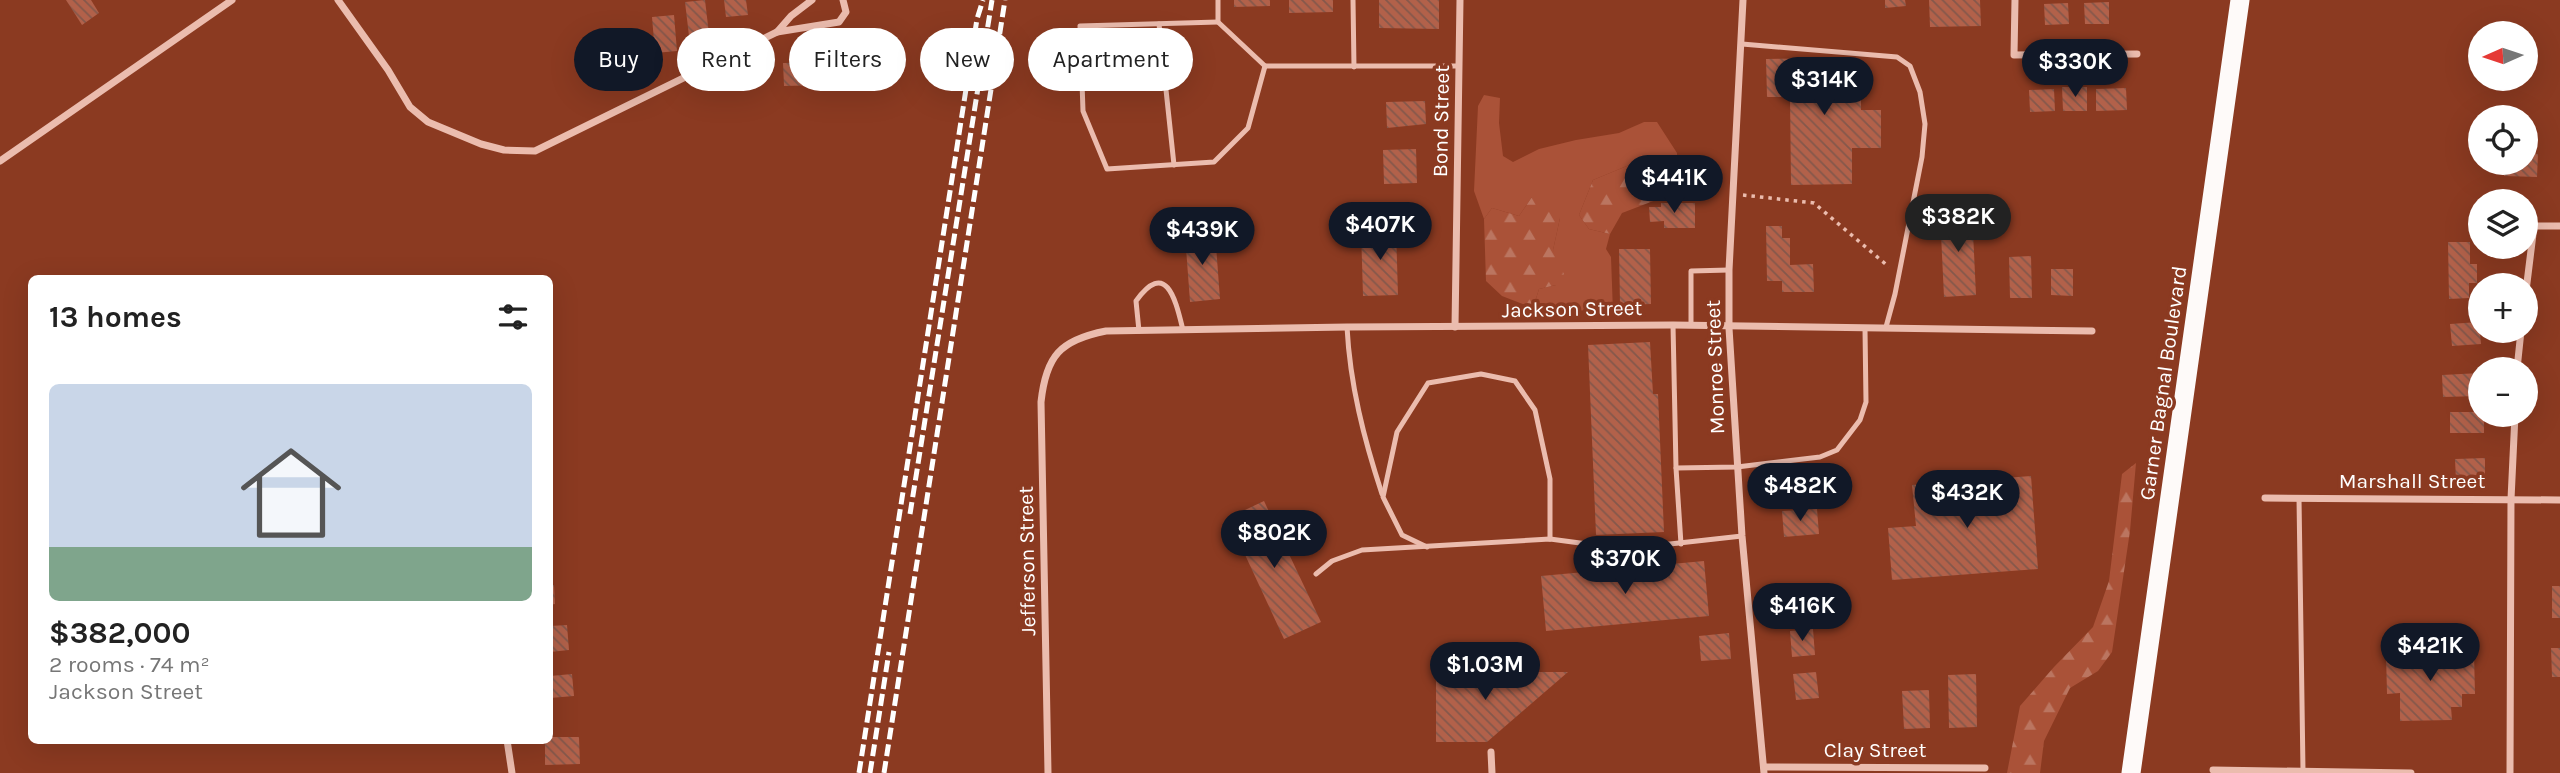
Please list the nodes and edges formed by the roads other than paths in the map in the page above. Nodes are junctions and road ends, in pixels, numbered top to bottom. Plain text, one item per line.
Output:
1 (232, 0) edge
2 (338, 0) edge
3 (812, 0) edge
4 (843, 0) edge
5 (1218, 0) edge
6 (1353, 0) edge
7 (1460, 0) edge
8 (1743, 0) edge
9 (2015, 0) edge
10 (2240, 0) edge
11 (1218, 22) junction
12 (1159, 24) junction
13 (777, 32) junction
14 (1742, 44) junction
15 (2137, 54) dead end
16 (1265, 66) junction
17 (1459, 66) junction
18 (1354, 67) junction
19 (0, 161) edge
20 (1174, 165) junction
21 (2560, 226) edge
22 (1730, 270) junction
23 (2528, 273) edge
24 (1673, 326) junction
25 (1691, 326) junction
26 (1347, 327) junction
27 (1455, 327) junction
28 (1886, 327) junction
29 (1729, 328) junction
30 (1865, 329) junction
31 (1183, 330) junction
32 (1139, 331) junction
33 (2092, 331) dead end
34 (1057, 352) joint
35 (2514, 427) edge
36 (1737, 467) junction
37 (1675, 468) junction
38 (1383, 497) junction
39 (2265, 498) dead end
40 (2299, 498) junction
41 (2511, 499) junction
42 (2560, 500) edge
43 (1742, 536) junction
44 (1550, 539) junction
45 (1681, 544) junction
46 (1427, 547) junction
47 (1316, 574) dead end
48 (507, 744) edge
49 (1491, 752) dead end
50 (1985, 768) dead end
51 (2213, 769) dead end
52 (1764, 770) edge
53 (1792, 770) edge
54 (1885, 770) edge
55 (2303, 771) junction
56 (512, 773) edge
57 (1048, 773) edge
58 (1492, 773) edge
59 (2131, 773) edge
60 (2411, 773) edge
61 (2510, 773) edge

1 - 19 street
2 - 13 street
3 - 13 street
4 - 13 street
5 - 11 lane
6 - 18 lane
7 - 17 street, Bond Street
8 - 14 street, Monroe Street
9 - 15 street
10 - 59 highway, Garner Bagnal Boulevard
11 - 12 lane
11 - 16 lane
12 - 20 lane
12 - 20 lane
14 - 22 street, Monroe Street
14 - 28 lane
16 - 18 lane
16 - 20 lane
17 - 18 lane
17 - 27 street, Bond Street
21 - 23 street
22 - 25 lane
22 - 29 street, Monroe Street
24 - 25 street, Jackson Street
24 - 27 street, Jackson Street
24 - 37 lane
25 - 29 street, Jackson Street
26 - 27 street, Jackson Street
26 - 31 street, Jackson Street
26 - 38 lane
28 - 30 street, Jackson Street
28 - 33 street, Jackson Street
29 - 30 street, Jackson Street
29 - 36 street, Monroe Street
30 - 36 lane
31 - 32 street, Jackson Street
31 - 32 lane
32 - 34 street, Jackson Street
34 - 57 street, Jefferson Street
35 - 41 street
36 - 37 lane
36 - 43 street, Monroe Street
37 - 45 lane
38 - 44 lane
38 - 46 lane
39 - 40 street, Marshall Street
40 - 41 street, Marshall Street
40 - 55 lane
41 - 42 street, Marshall Street
41 - 61 street
43 - 45 lane
43 - 52 street, Monroe Street
44 - 45 lane
44 - 46 lane
46 - 47 lane
48 - 56 street
49 - 58 street
50 - 54 street, Clay Street
51 - 55 street
52 - 53 street, Clay Street
53 - 54 street, Clay Street
55 - 60 street

